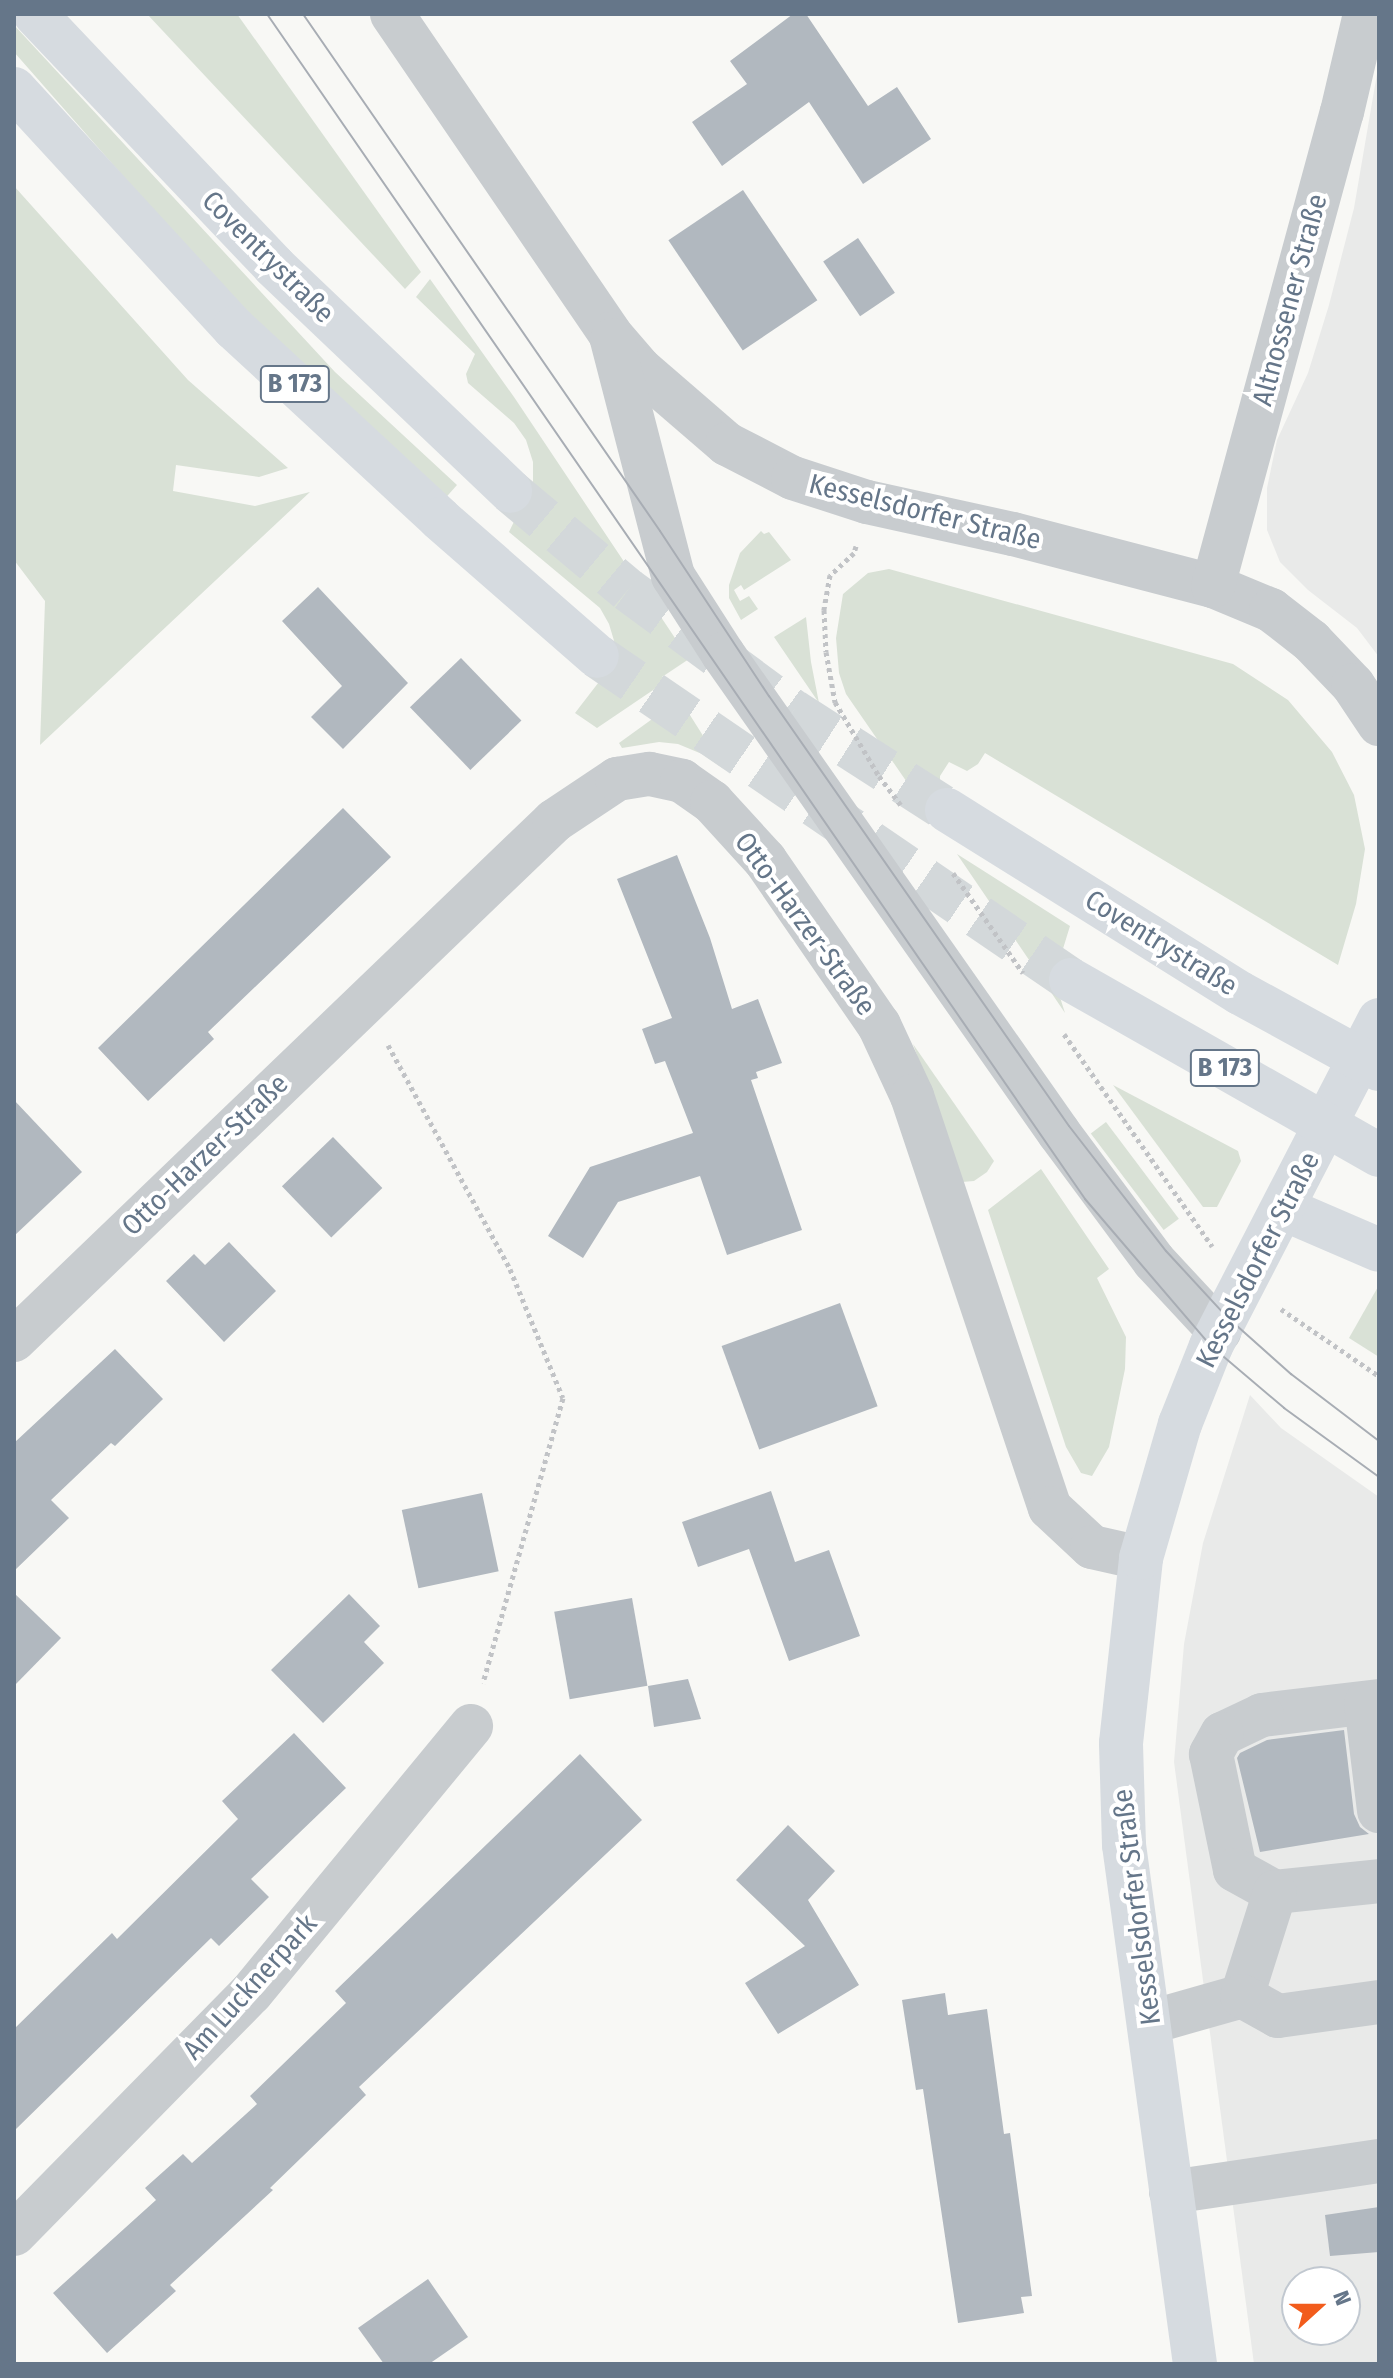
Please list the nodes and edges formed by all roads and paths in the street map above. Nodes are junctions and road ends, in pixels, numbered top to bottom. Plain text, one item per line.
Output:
1 (35, 14) edge
2 (392, 14) edge
3 (1365, 14) edge
4 (14, 89) edge
5 (610, 334) junction
6 (510, 491) tunnel mouth
7 (1213, 586) junction
8 (597, 656) tunnel mouth
9 (1379, 724) edge
10 (947, 810) tunnel mouth
11 (1071, 980) tunnel mouth
12 (364, 1001) junction
13 (1379, 1020) edge
14 (1079, 1056) dead end
15 (1379, 1069) edge
16 (1379, 1155) edge
17 (1290, 1197) junction
18 (1205, 1239) dead end
19 (1379, 1250) edge
20 (1276, 1306) dead end
21 (1219, 1331) junction
22 (14, 1340) edge
23 (1379, 1376) edge
24 (1141, 1558) junction
25 (1372, 1702) edge
26 (471, 1726) joint
27 (1379, 1811) edge
28 (1379, 1881) edge
29 (1275, 1892) junction
30 (1242, 1996) junction
31 (1379, 2002) edge
32 (1151, 2022) junction
33 (1379, 2161) edge
34 (1171, 2192) junction
35 (14, 2234) edge
36 (1195, 2364) edge

1 - 6 main road, Coventrystraße / B 173
2 - 5 street, Kesselsdorfer Straße
3 - 7 street, Altnossener Straße
4 - 8 main road, B 173
5 - 7 street, Kesselsdorfer Straße
5 - 21 street
7 - 9 street, Kesselsdorfer Straße
10 - 15 main road, Coventrystraße / B 173
11 - 16 main road, B 173
12 - 22 street, Otto-Harzer-Straße
12 - 24 street, Otto-Harzer-Straße
12 - 26 path
13 - 17 main road, Kesselsdorfer Straße
14 - 18 path
17 - 19 main road
17 - 21 main road, Kesselsdorfer Straße
20 - 23 path
21 - 24 main road, Kesselsdorfer Straße
24 - 32 main road, Kesselsdorfer Straße
25 - 27 street
25 - 29 street
26 - 35 street, Am Lucknerpark
28 - 29 street
29 - 30 street
30 - 31 street
30 - 32 street
32 - 34 main road, Kesselsdorfer Straße
33 - 34 street
34 - 36 main road, Kesselsdorfer Straße

